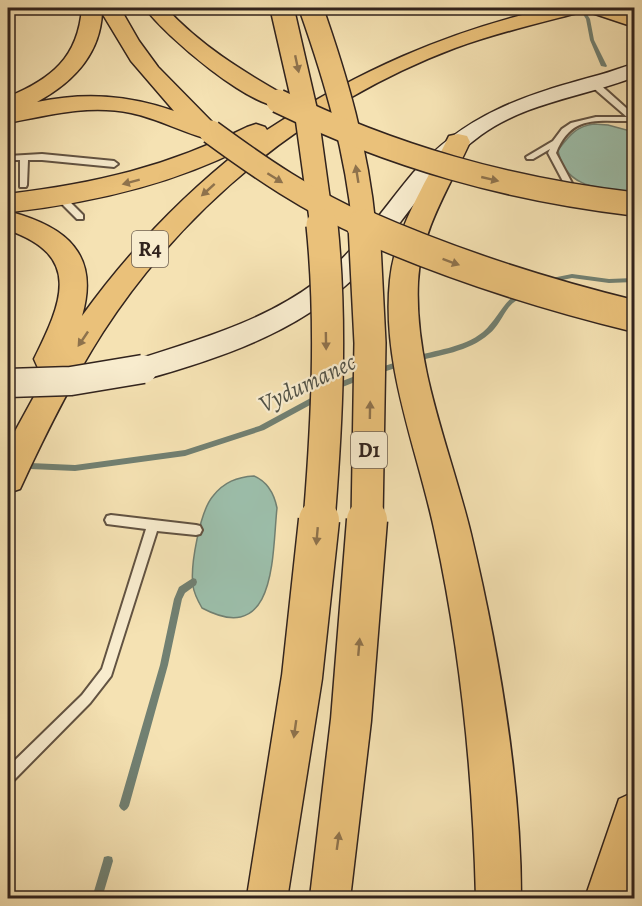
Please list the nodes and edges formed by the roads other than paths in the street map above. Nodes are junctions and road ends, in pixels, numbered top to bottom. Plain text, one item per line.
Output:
1 (92, 8) edge
2 (110, 8) edge
3 (155, 8) edge
4 (282, 8) edge
5 (311, 8) edge
6 (574, 8) edge
7 (596, 8) edge
8 (634, 21) edge
9 (631, 74) edge
10 (593, 83) junction
11 (321, 105) junction
12 (8, 106) edge
13 (8, 116) edge
14 (634, 119) edge
15 (211, 132) junction
16 (458, 142) junction
17 (554, 143) junction
18 (8, 158) edge
19 (24, 158) junction
20 (530, 158) dead end
21 (114, 164) dead end
22 (569, 184) dead end
23 (15, 194) edge
24 (59, 196) junction
25 (634, 204) edge
26 (80, 217) dead end
27 (8, 220) edge
28 (634, 316) edge
29 (8, 383) edge
30 (27, 436) junction
31 (8, 478) edge
32 (111, 520) dead end
33 (153, 526) junction
34 (196, 530) dead end
35 (8, 776) edge
36 (634, 814) edge
37 (267, 898) edge
38 (330, 898) edge
39 (499, 898) edge
40 (607, 898) edge

1 - 12 highway
2 - 15 highway
3 -> 25 highway, bridge
4 -> 37 highway, D1, bridge
38 -> 5 highway, D1, bridge
6 - 11 highway, R4
7 - 8 highway
9 - 10 main road
10 - 14 lane
10 - 16 main road
11 -> 24 highway
11 -> 30 highway, R4
13 - 15 highway
14 - 17 lane
15 -> 28 highway, bridge
16 - 29 main road, bridge
16 - 39 highway
17 - 20 lane
17 - 22 lane
18 - 19 lane
19 - 21 lane
19 - 23 lane
23 - 24 highway
24 - 26 lane
27 - 30 highway
30 - 31 highway, R4
32 - 33 lane
33 - 34 lane
33 - 35 lane
36 - 40 highway

